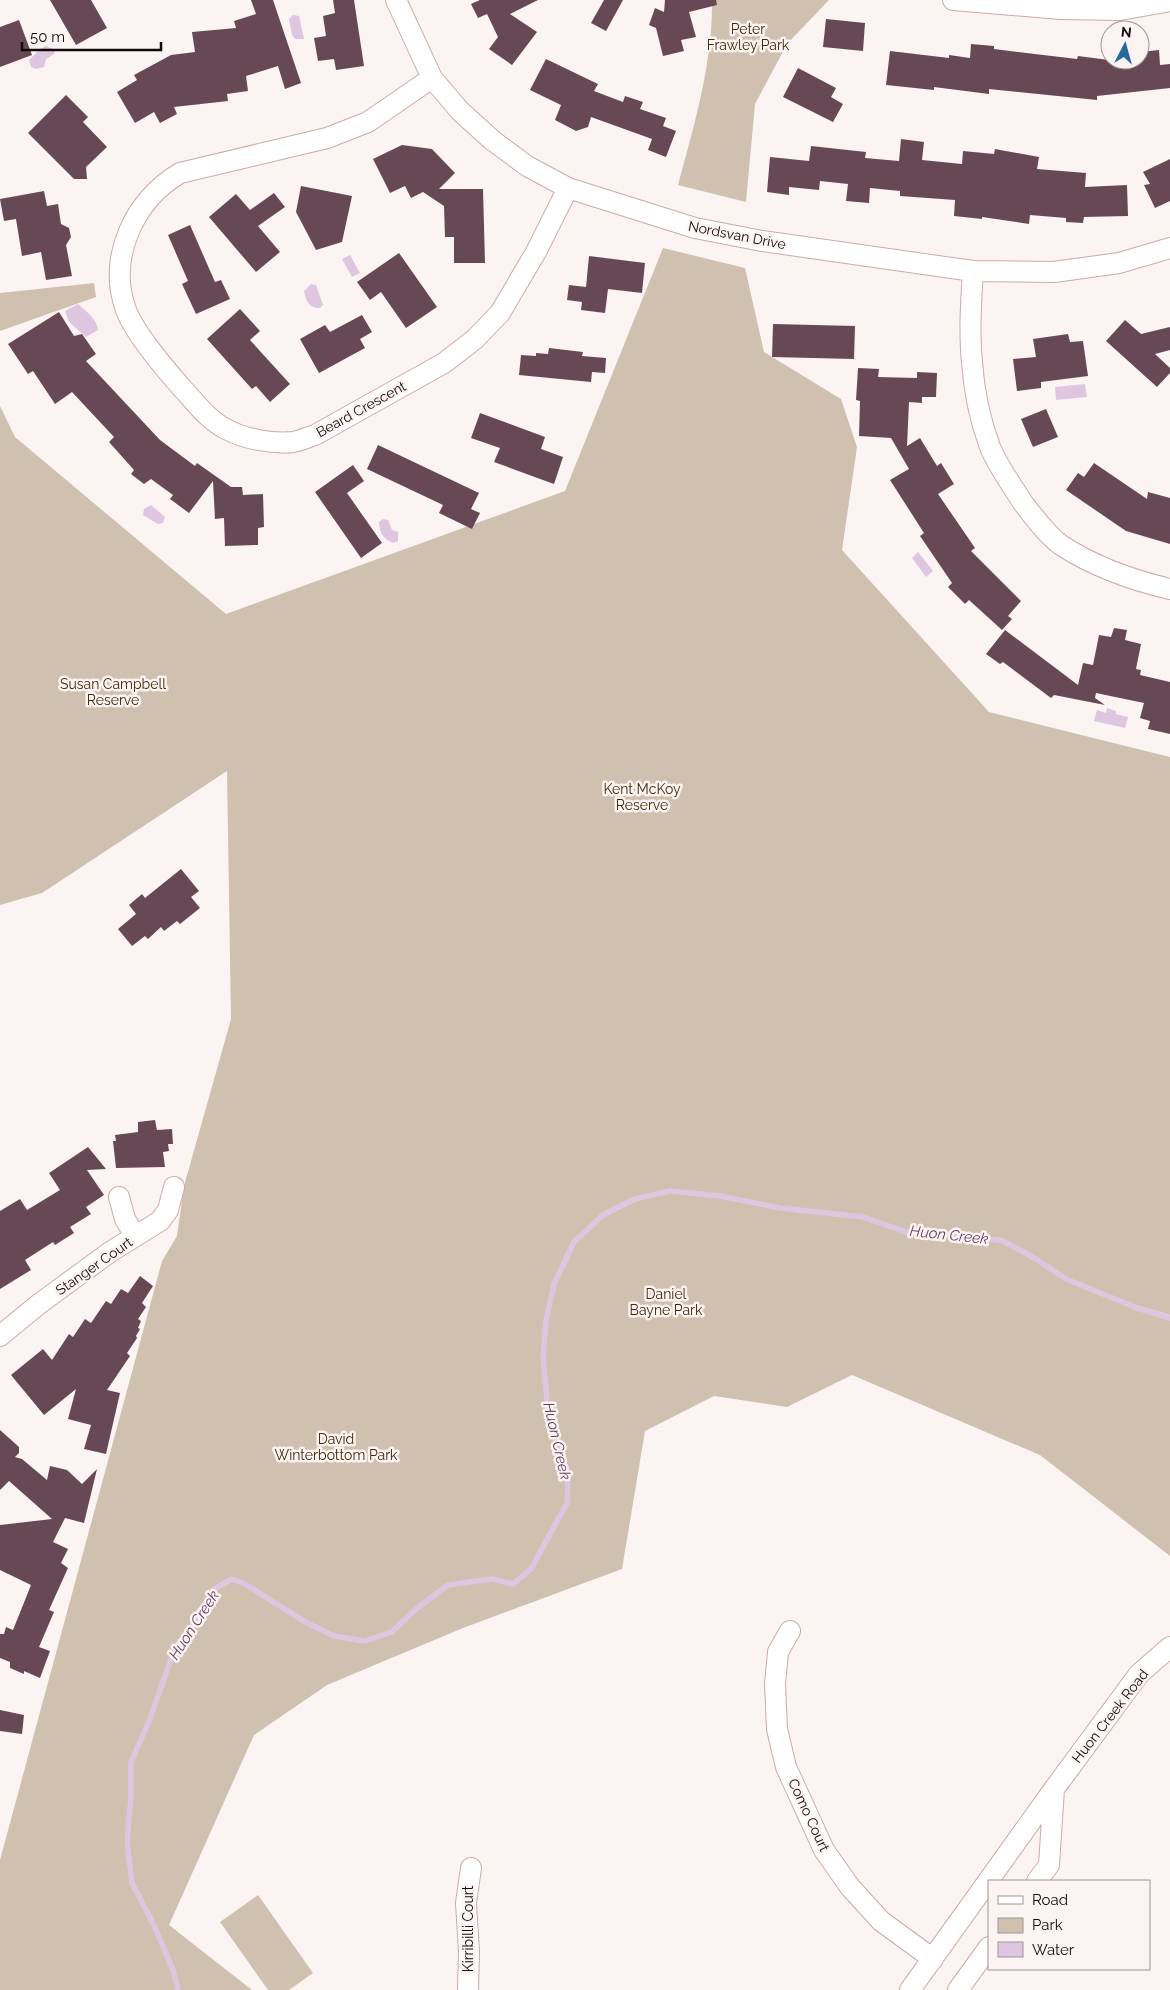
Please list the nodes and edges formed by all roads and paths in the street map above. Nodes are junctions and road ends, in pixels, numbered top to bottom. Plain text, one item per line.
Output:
1 (396, 0) edge
2 (953, 0) edge
3 (1170, 1) edge
4 (432, 78) junction
5 (568, 188) junction
6 (1170, 248) edge
7 (973, 271) junction
8 (1170, 589) edge
9 (174, 1187) dead end
10 (119, 1197) dead end
11 (134, 1236) junction
12 (0, 1336) edge
13 (790, 1631) dead end
14 (1170, 1647) edge
15 (1054, 1790) junction
16 (470, 1868) dead end
17 (990, 1880) edge
18 (1038, 1880) edge
19 (988, 1883) edge
20 (988, 1949) edge
21 (933, 1960) junction
22 (468, 1990) edge
23 (910, 1990) edge
24 (958, 1990) edge

1 - 4 street, Nordsvan Drive
2 - 3 street
4 - 5 street, Nordsvan Drive
4 - 5 street, Beard Crescent
5 - 7 street, Nordsvan Drive
6 - 7 street, Nordsvan Drive
7 - 8 street
9 - 11 street, Stanger Court
10 - 11 street
11 - 12 street, Stanger Court
13 - 21 street, Como Court
14 - 15 street, Huon Creek Road
15 - 17 street, Huon Creek Road
15 - 18 street
16 - 22 street, Kirribilli Court
19 - 21 street, Huon Creek Road
20 - 24 street
21 - 23 street, Huon Creek Road

